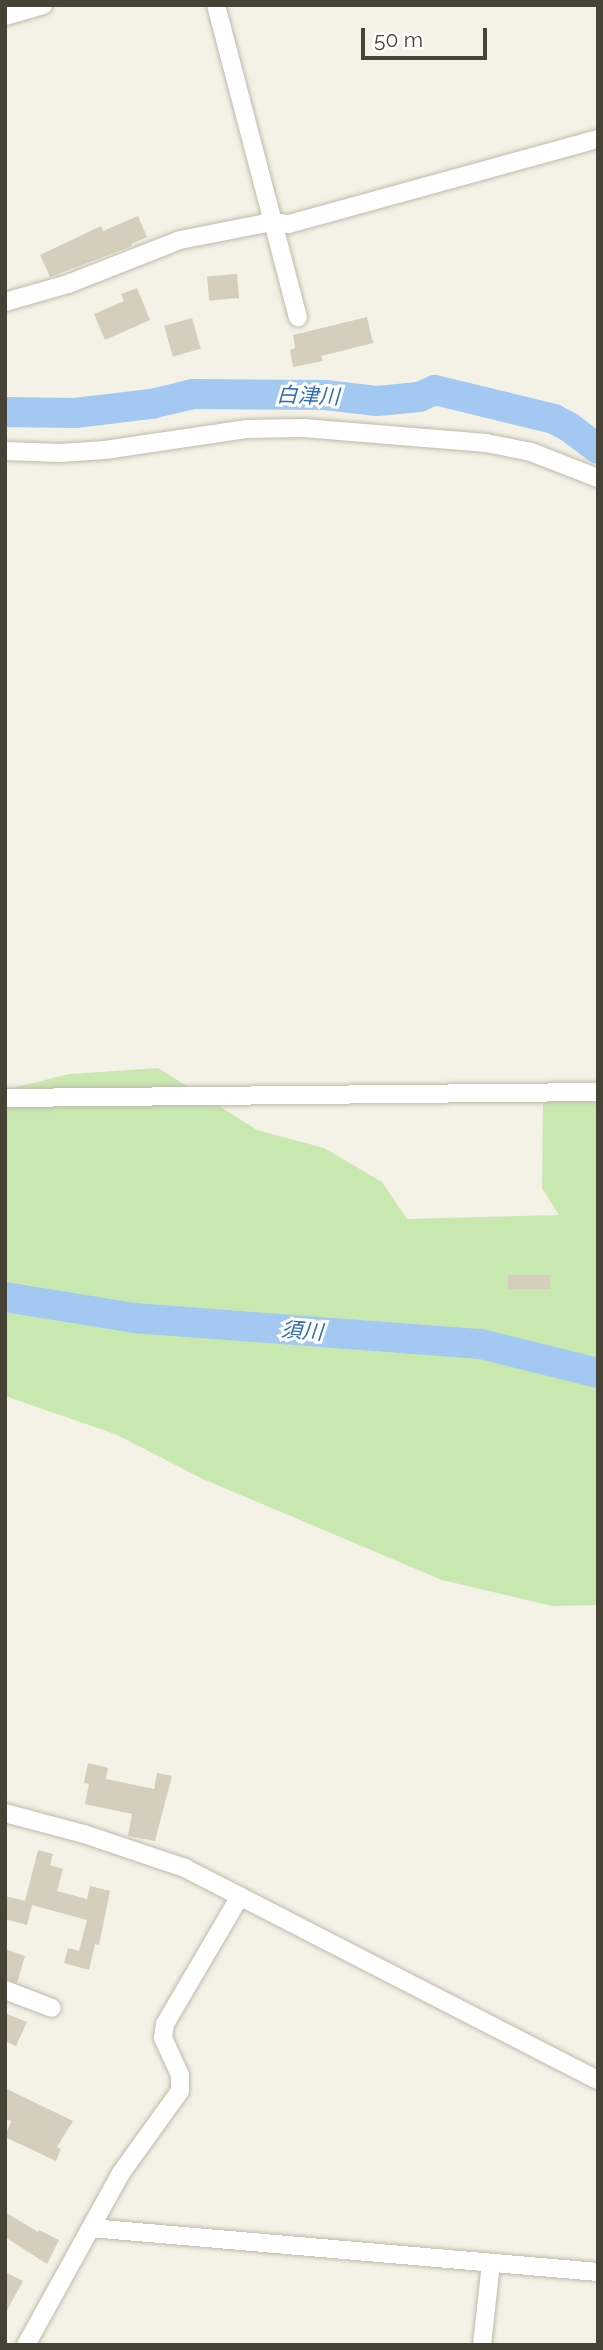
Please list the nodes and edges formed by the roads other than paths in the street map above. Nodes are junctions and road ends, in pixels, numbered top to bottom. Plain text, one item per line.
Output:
1 (43, 5) edge
2 (216, 5) edge
3 (5, 16) edge
4 (598, 139) edge
5 (272, 222) junction
6 (5, 302) edge
7 (298, 317) dead end
8 (5, 451) edge
9 (598, 478) edge
10 (598, 1092) edge
11 (5, 1098) edge
12 (5, 1813) edge
13 (240, 1896) junction
14 (5, 1990) edge
15 (52, 2008) dead end
16 (597, 2077) edge
17 (91, 2228) junction
18 (491, 2263) junction
19 (598, 2272) edge
20 (26, 2345) edge
21 (482, 2345) edge

1 - 3 street
2 - 5 street
4 - 5 street
5 - 6 street
5 - 7 street
8 - 9 street
10 - 11 street
12 - 13 street
13 - 16 street
13 - 17 street
14 - 15 street
17 - 18 street
17 - 20 street
18 - 19 street
18 - 21 street

